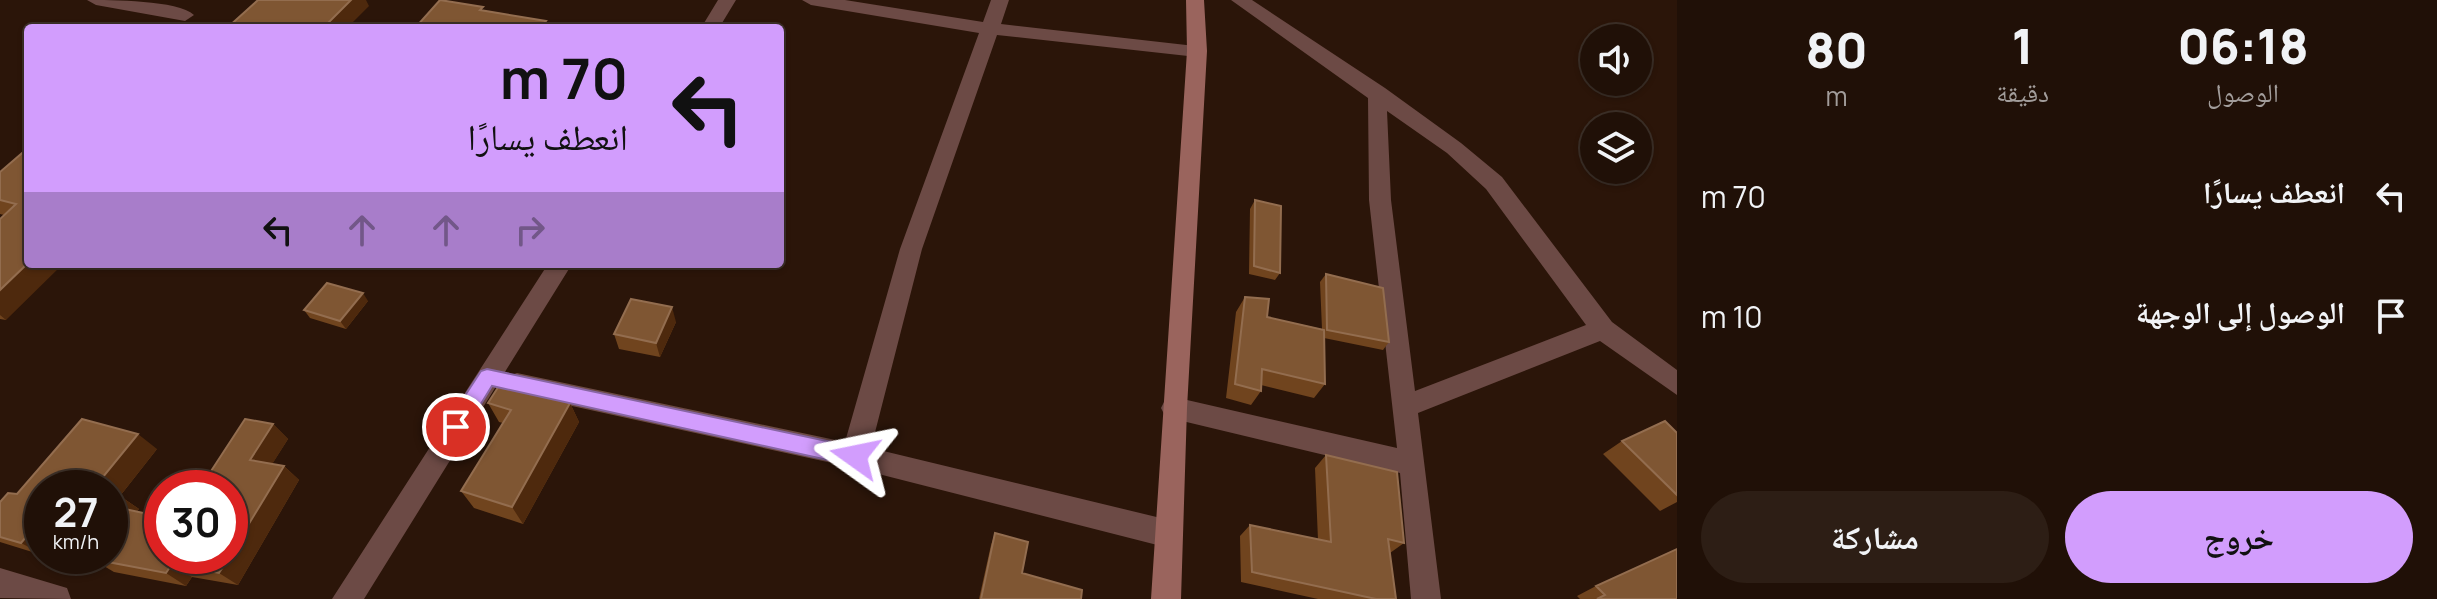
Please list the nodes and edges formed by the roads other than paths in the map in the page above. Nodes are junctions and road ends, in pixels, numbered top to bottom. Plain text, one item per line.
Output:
1 (96, 0) edge
2 (201, 0) edge
3 (727, 0) edge
4 (811, 0) edge
5 (1000, 0) edge
6 (1195, 0) edge
7 (1240, 0) edge
8 (185, 15) junction
9 (175, 24) edge
10 (712, 24) edge
11 (992, 29) junction
12 (1197, 51) junction
13 (1378, 93) junction
14 (557, 268) edge
15 (1603, 329) junction
16 (487, 377) junction
17 (1677, 384) edge
18 (1403, 407) junction
19 (1174, 408) junction
20 (855, 456) junction
21 (1413, 464) junction
22 (1169, 534) junction
23 (0, 583) edge
24 (56, 599) edge
25 (347, 599) edge
26 (1166, 599) edge
27 (1426, 599) edge

1 - 8 street
2 - 8 street
3 - 10 street
4 - 11 street
5 - 11 street
6 - 12 street
7 - 13 street
8 - 9 street
11 - 12 street
11 - 20 street
12 - 19 street
13 - 15 street
13 - 18 street
14 - 16 street
15 - 17 street
15 - 18 street
16 - 20 street
16 - 25 street
18 - 21 street
19 - 21 street
19 - 22 street
20 - 22 street
21 - 27 street
22 - 26 street
23 - 24 street

